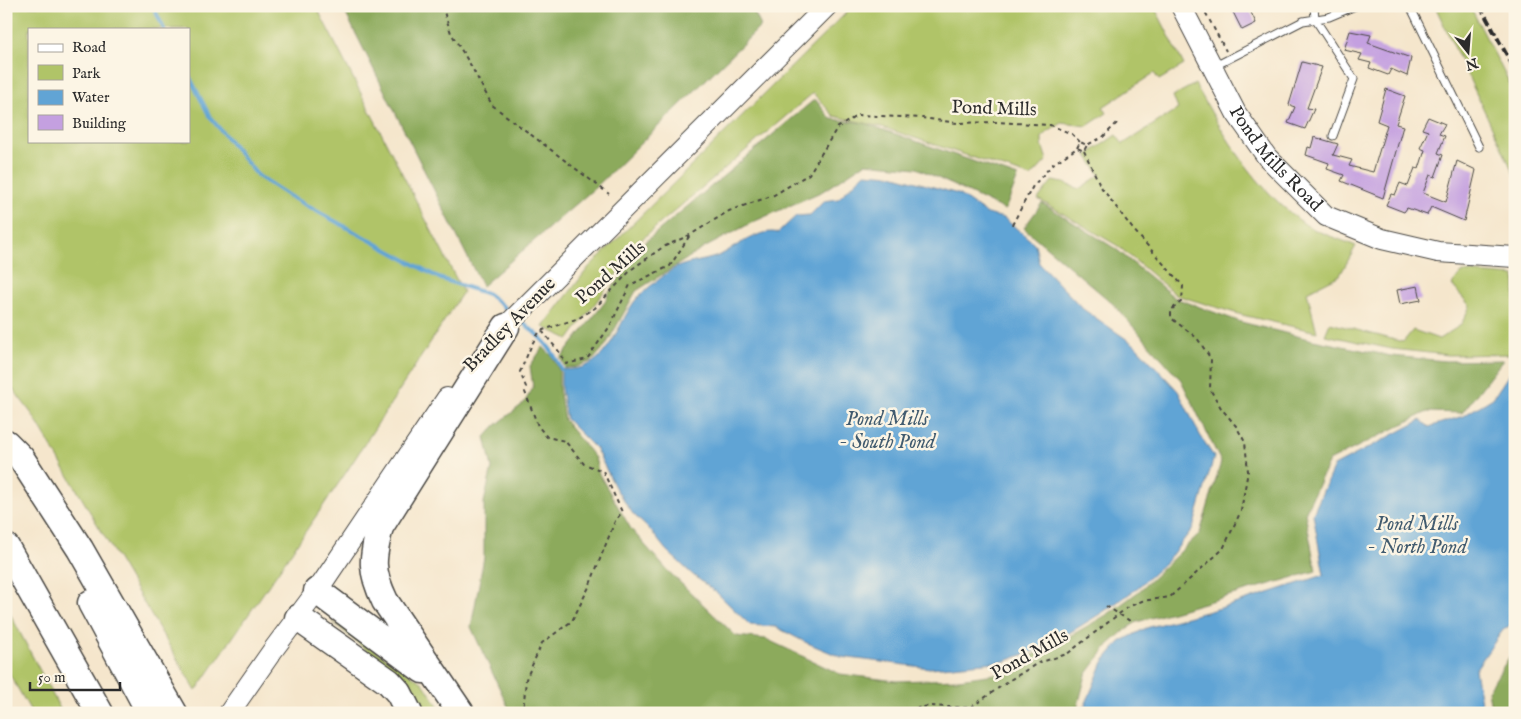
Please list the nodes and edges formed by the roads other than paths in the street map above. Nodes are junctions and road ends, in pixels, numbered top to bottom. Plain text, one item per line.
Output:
1 (827, 6) edge
2 (1181, 6) edge
3 (1314, 6) edge
4 (1355, 6) edge
5 (1410, 6) edge
6 (1315, 19) junction
7 (1221, 63) junction
8 (1333, 136) dead end
9 (1479, 147) dead end
10 (1515, 257) edge
11 (506, 327) junction
12 (6, 442) edge
13 (6, 458) edge
14 (6, 547) edge
15 (6, 564) edge
16 (317, 591) junction
17 (298, 618) junction
18 (439, 682) junction
19 (81, 713) edge
20 (100, 713) edge
21 (150, 713) edge
22 (174, 713) edge
23 (229, 713) edge
24 (409, 713) edge
25 (461, 713) edge

1 - 11 main road, Bradley Avenue
2 - 7 main road, Pond Mills Road
3 - 6 lane
4 - 6 lane
5 - 9 lane
6 - 7 lane
6 - 8 lane
7 - 10 main road, Pond Mills Road
11 - 16 main road, Bradley Avenue
11 - 18 highway
12 - 22 highway
13 - 21 highway
14 - 20 highway
15 - 19 highway
16 - 17 main road, Bradley Avenue
16 - 18 highway
17 - 23 main road, Bradley Avenue
17 - 24 highway
18 - 25 highway

